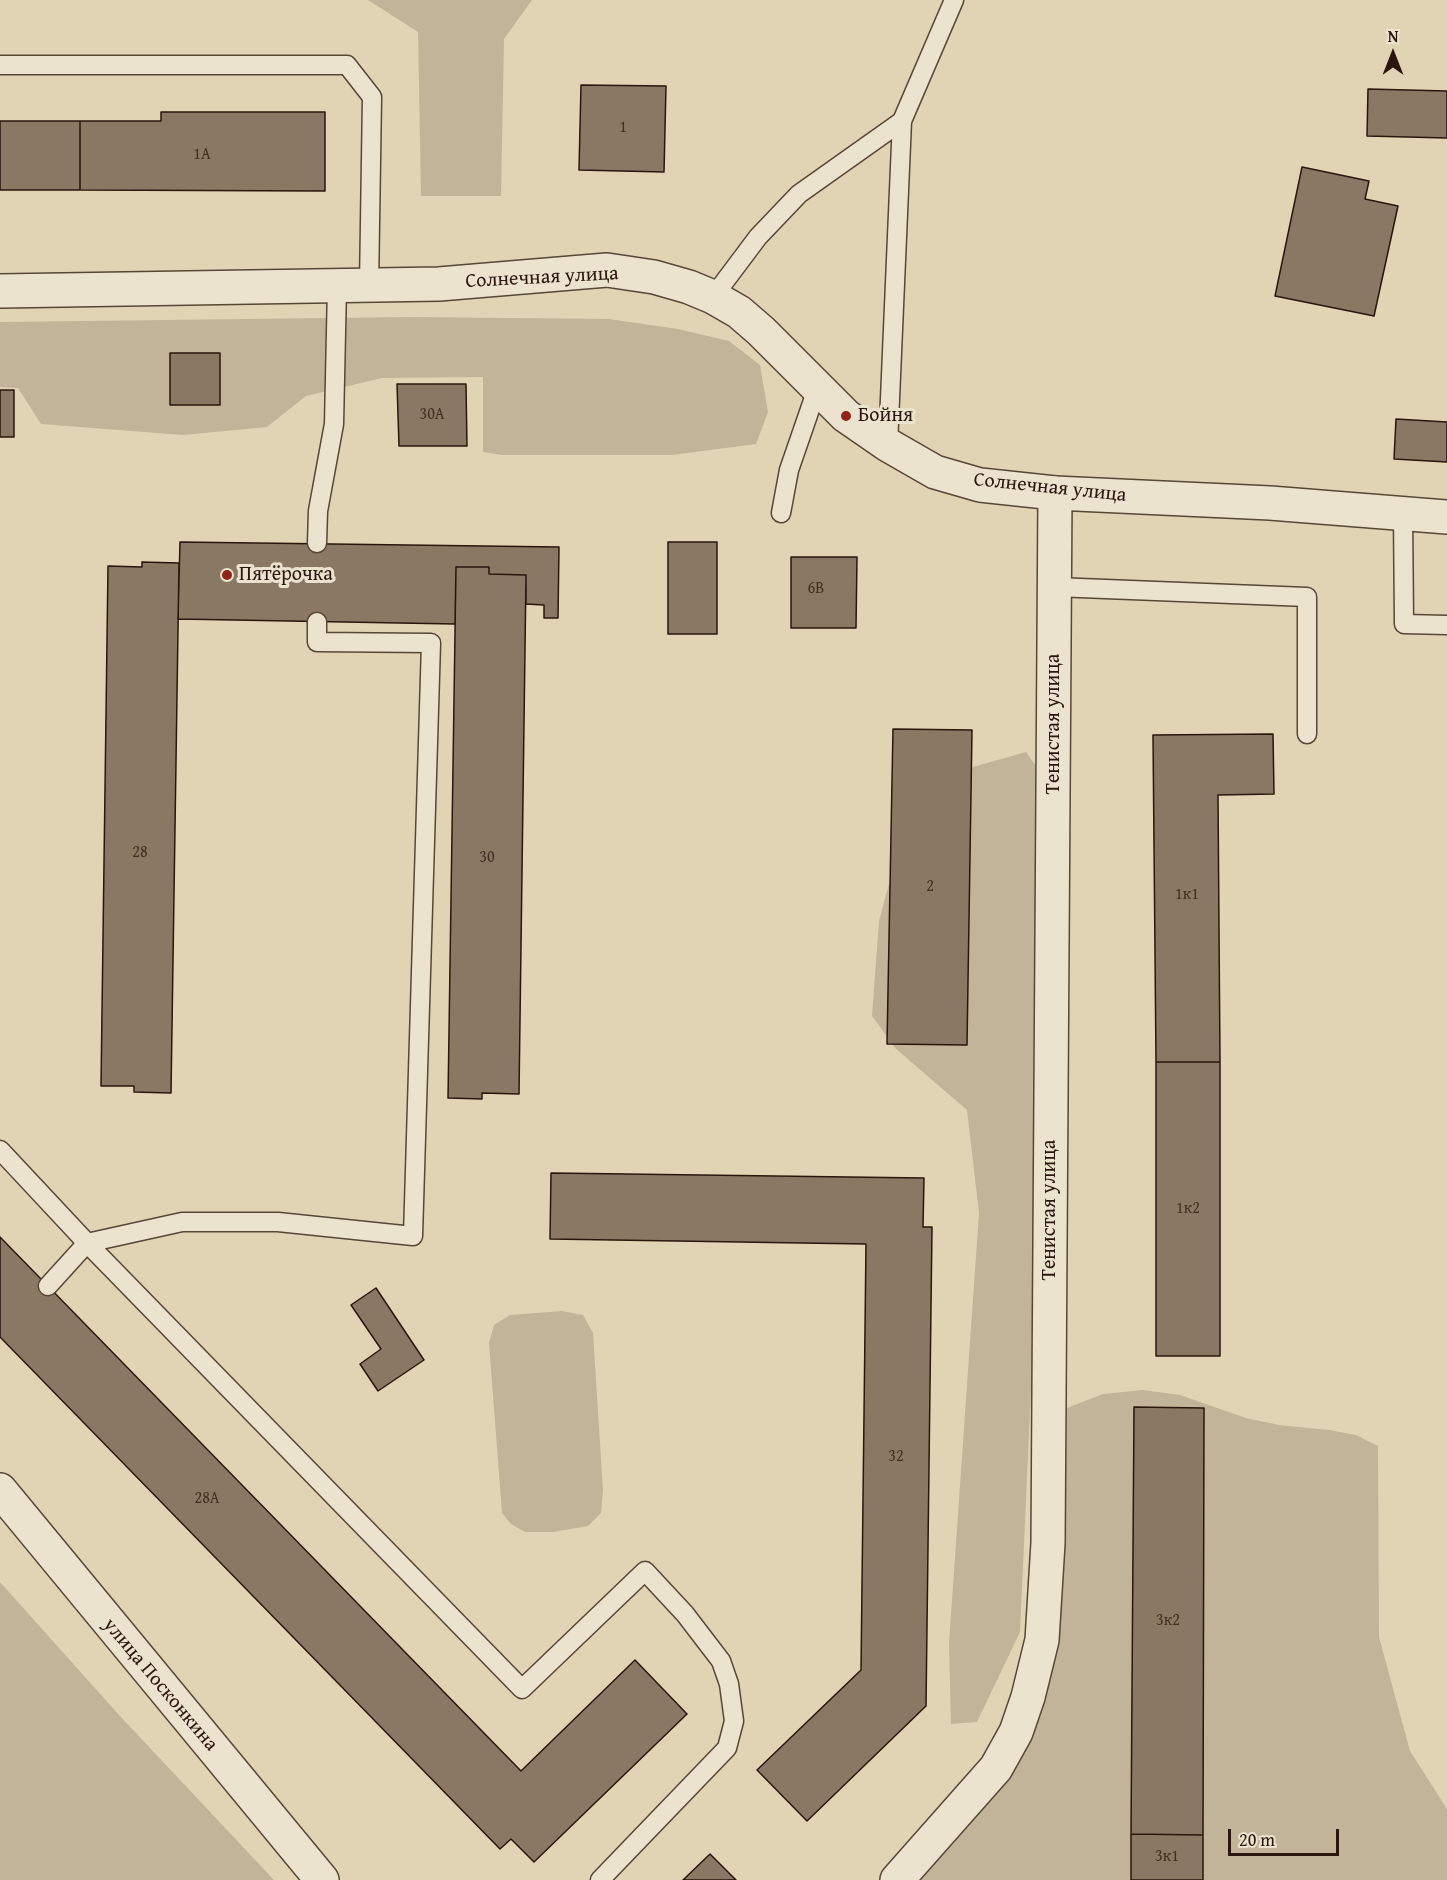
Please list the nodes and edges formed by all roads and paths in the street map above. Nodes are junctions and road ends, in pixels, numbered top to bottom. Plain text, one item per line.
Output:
1 (954, 0) edge
2 (0, 65) edge
3 (902, 121) junction
4 (337, 286) junction
5 (369, 286) junction
6 (0, 291) edge
7 (713, 297) junction
8 (817, 389) junction
9 (888, 445) junction
10 (1055, 493) junction
11 (781, 513) dead end
12 (1403, 513) junction
13 (1447, 517) edge
14 (318, 543) dead end
15 (1055, 587) junction
16 (317, 622) dead end
17 (1447, 625) edge
18 (1307, 734) dead end
19 (0, 1150) edge
20 (87, 1243) junction
21 (48, 1286) dead end
22 (0, 1490) edge
23 (322, 1880) edge
24 (600, 1880) edge
25 (897, 1880) edge

1 - 3 lane
2 - 5 lane
3 - 7 lane
3 - 9 lane
4 - 5 street, Солнечная улица
4 - 6 street, Солнечная улица
4 - 14 lane
5 - 7 street, Солнечная улица
7 - 8 street, Солнечная улица
8 - 9 street, Солнечная улица
8 - 11 lane
9 - 10 street, Солнечная улица
10 - 12 street, Солнечная улица
10 - 15 street, Тенистая улица
12 - 13 street, Солнечная улица
12 - 17 lane
15 - 18 lane
15 - 25 street, Тенистая улица
16 - 20 lane
19 - 20 lane
20 - 21 lane
20 - 24 lane
22 - 23 street, улица Посконкина

